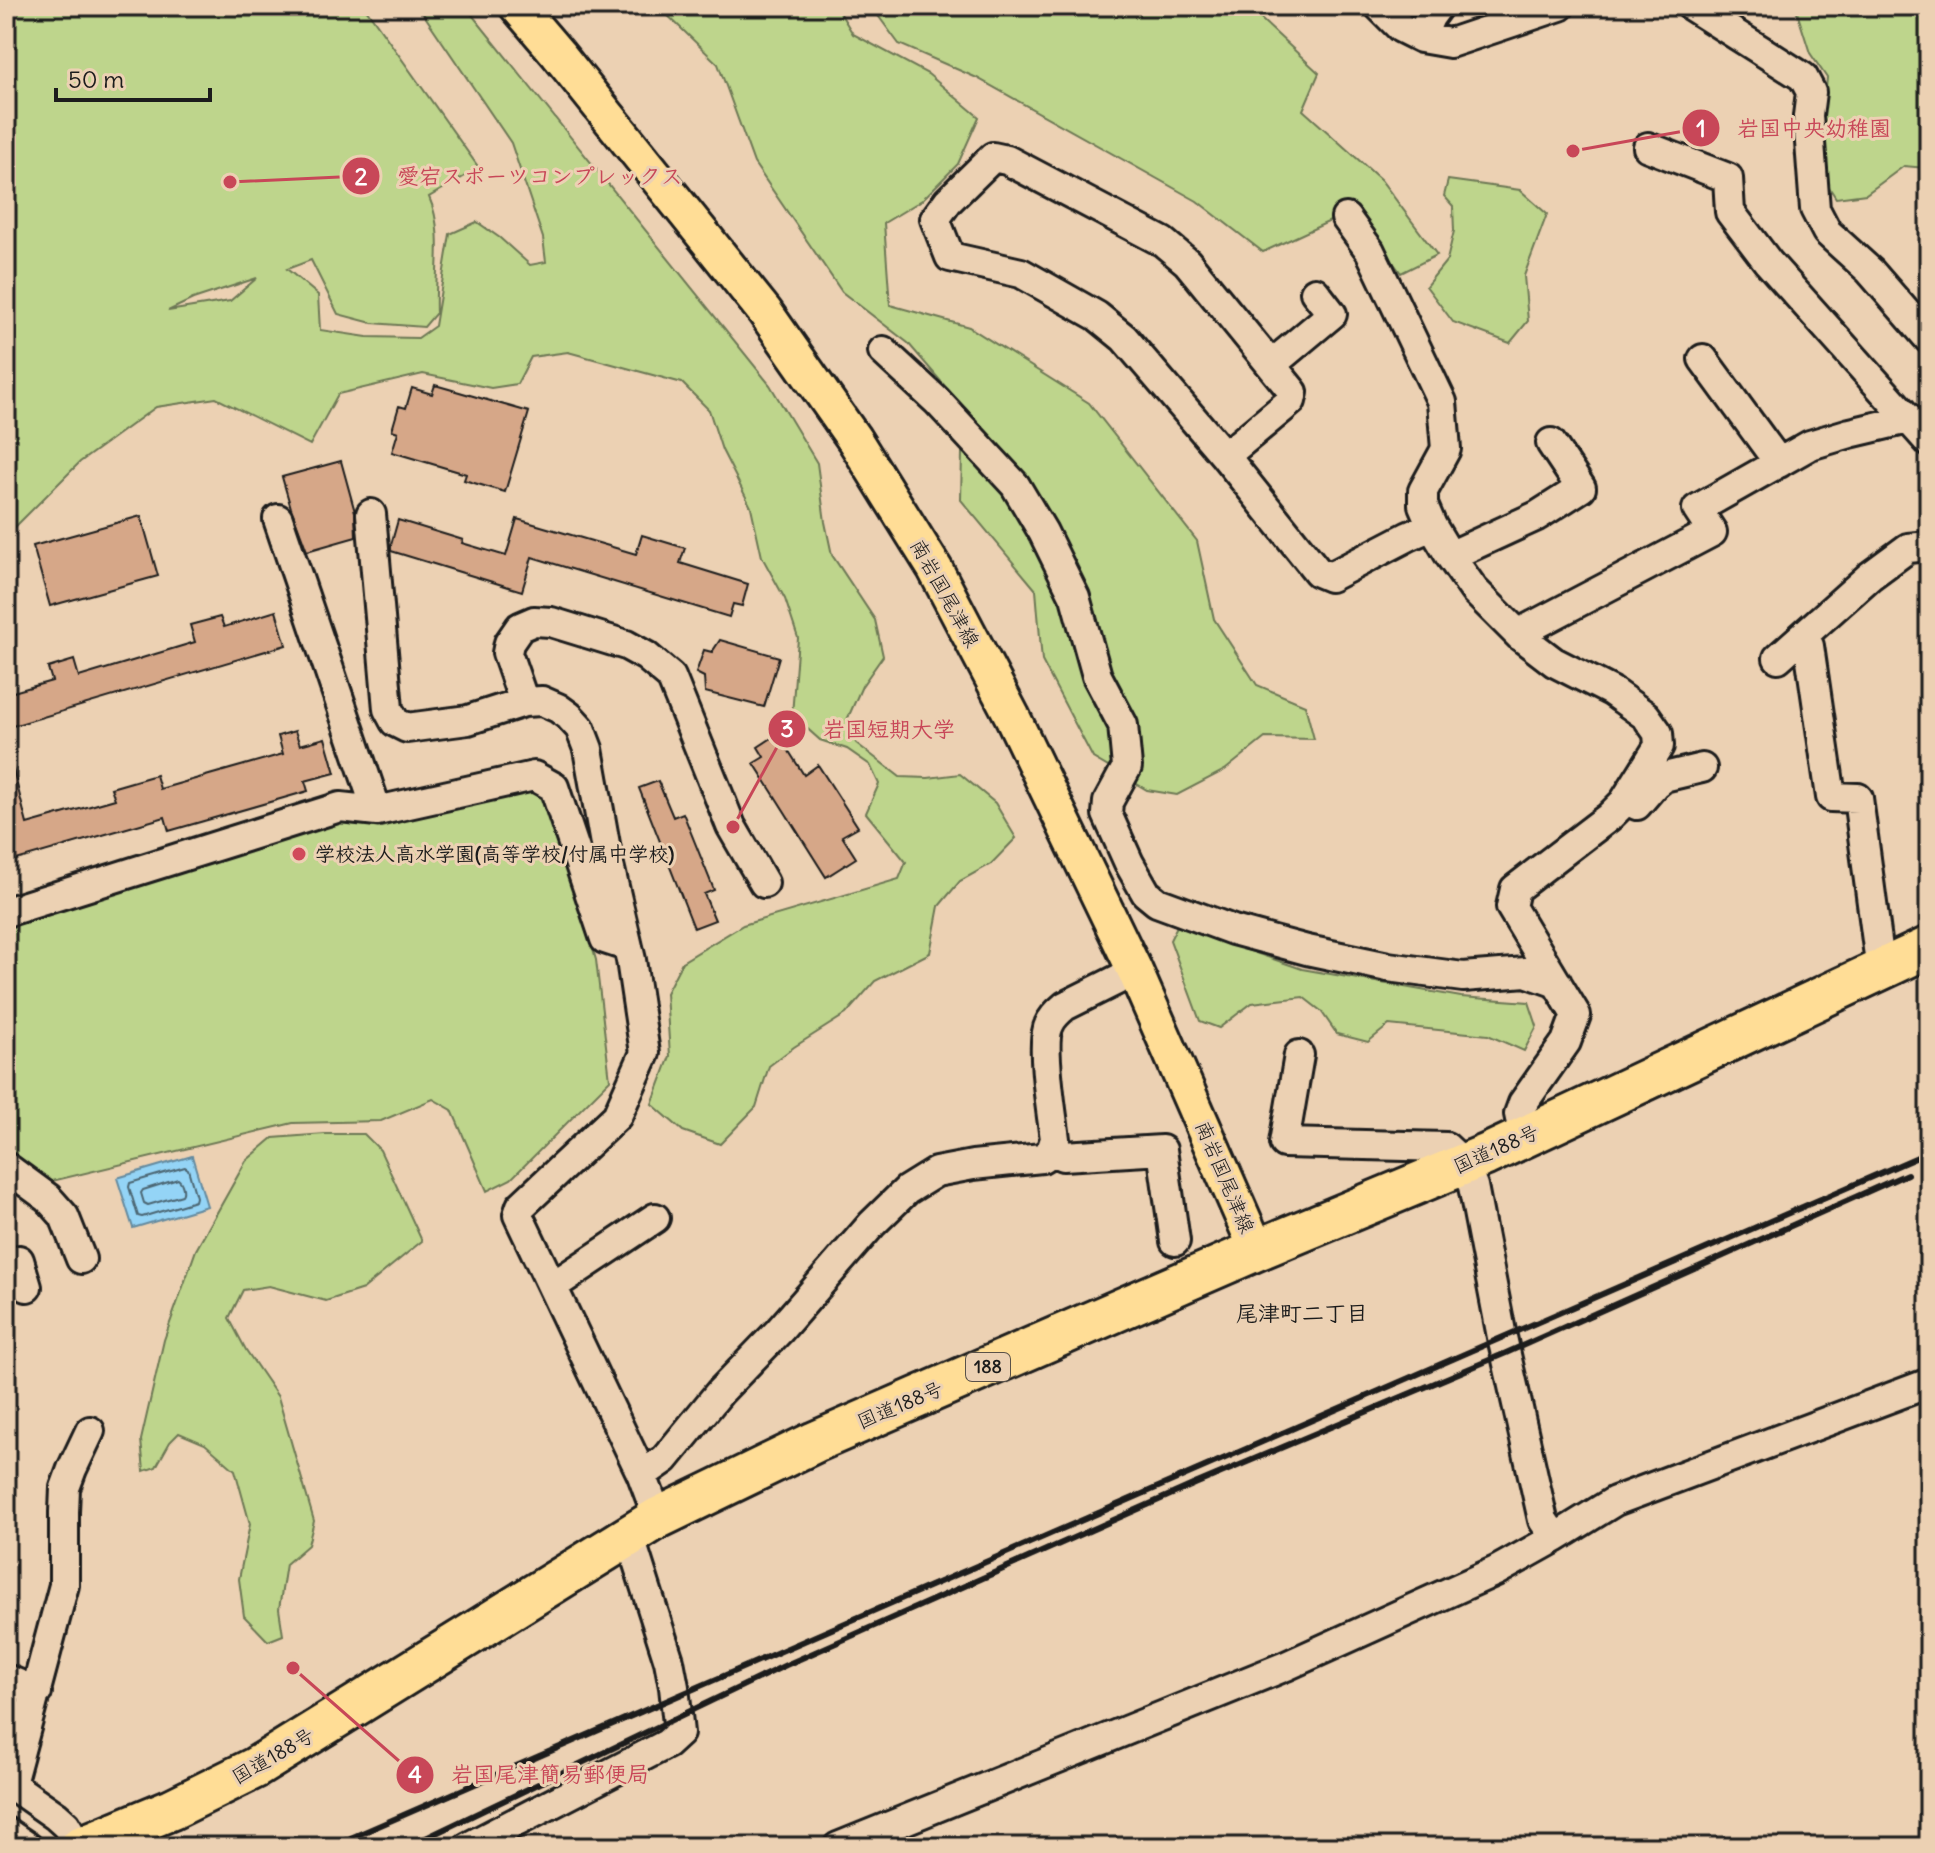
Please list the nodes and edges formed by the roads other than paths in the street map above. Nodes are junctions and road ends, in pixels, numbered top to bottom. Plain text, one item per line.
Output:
1 (517, 6) edge
2 (1379, 6) edge
3 (1438, 6) edge
4 (1560, 6) edge
5 (1691, 6) edge
6 (1421, 38) junction
7 (1648, 147) dead end
8 (1346, 218) dead end
9 (1315, 292) dead end
10 (1929, 339) edge
11 (883, 351) dead end
12 (1703, 359) dead end
13 (1271, 365) junction
14 (1909, 419) junction
15 (1929, 442) edge
16 (1551, 443) dead end
17 (1225, 456) junction
18 (1779, 463) junction
19 (371, 514) dead end
20 (278, 519) dead end
21 (1432, 526) junction
22 (1929, 546) edge
23 (1450, 556) junction
24 (1804, 635) junction
25 (1520, 636) junction
26 (1778, 658) dead end
27 (524, 702) junction
28 (1702, 768) dead end
29 (377, 811) junction
30 (1609, 817) junction
31 (764, 883) dead end
32 (6, 912) edge
33 (626, 942) junction
34 (1929, 947) edge
35 (1883, 969) junction
36 (1135, 971) junction
37 (1557, 983) junction
38 (1299, 1055) dead end
39 (1524, 1137) junction
40 (1051, 1151) junction
41 (1464, 1164) junction
42 (6, 1167) edge
43 (655, 1218) dead end
44 (1175, 1241) dead end
45 (1257, 1250) junction
46 (81, 1259) dead end
47 (6, 1264) edge
48 (553, 1286) junction
49 (27, 1287) dead end
50 (1929, 1383) edge
51 (90, 1431) dead end
52 (642, 1475) junction
53 (644, 1526) junction
54 (1555, 1538) junction
55 (6, 1679) edge
56 (37, 1692) junction
57 (9, 1782) edge
58 (6, 1832) edge
59 (28, 1847) edge
60 (79, 1847) edge
61 (468, 1847) edge
62 (838, 1847) edge

1 - 36 main road, 南岩国尾津線
2 - 6 street
3 - 6 street
4 - 6 street
5 - 10 street
7 - 14 street
8 - 21 street
9 - 13 street
11 - 37 street
12 - 18 street
13 - 17 street
13 - 17 street
14 - 15 street
14 - 18 street
16 - 23 street
17 - 21 street
18 - 25 street
19 - 27 street
20 - 29 street
21 - 23 street
22 - 24 street
23 - 25 street
24 - 26 street
24 - 35 street
25 - 30 street
27 - 31 street
27 - 33 street
28 - 30 street
29 - 32 street
29 - 33 street
30 - 37 street
33 - 48 street
34 - 35 highway, 国道188号 / 188
35 - 39 highway, 国道188号 / 188
36 - 40 street
36 - 45 main road, 南岩国尾津線
37 - 39 street
38 - 41 street
39 - 41 highway, 国道188号 / 188
40 - 44 street
40 - 52 street
41 - 45 highway, 国道188号 / 188
41 - 54 street
42 - 46 street
43 - 48 street
45 - 53 highway, 国道188号 / 188
47 - 49 street
48 - 52 street
50 - 54 street
51 - 56 street
52 - 53 street
53 - 60 highway, 国道188号 / 188
53 - 61 street
54 - 62 street
55 - 56 street
56 - 57 street
57 - 60 street
58 - 59 street

